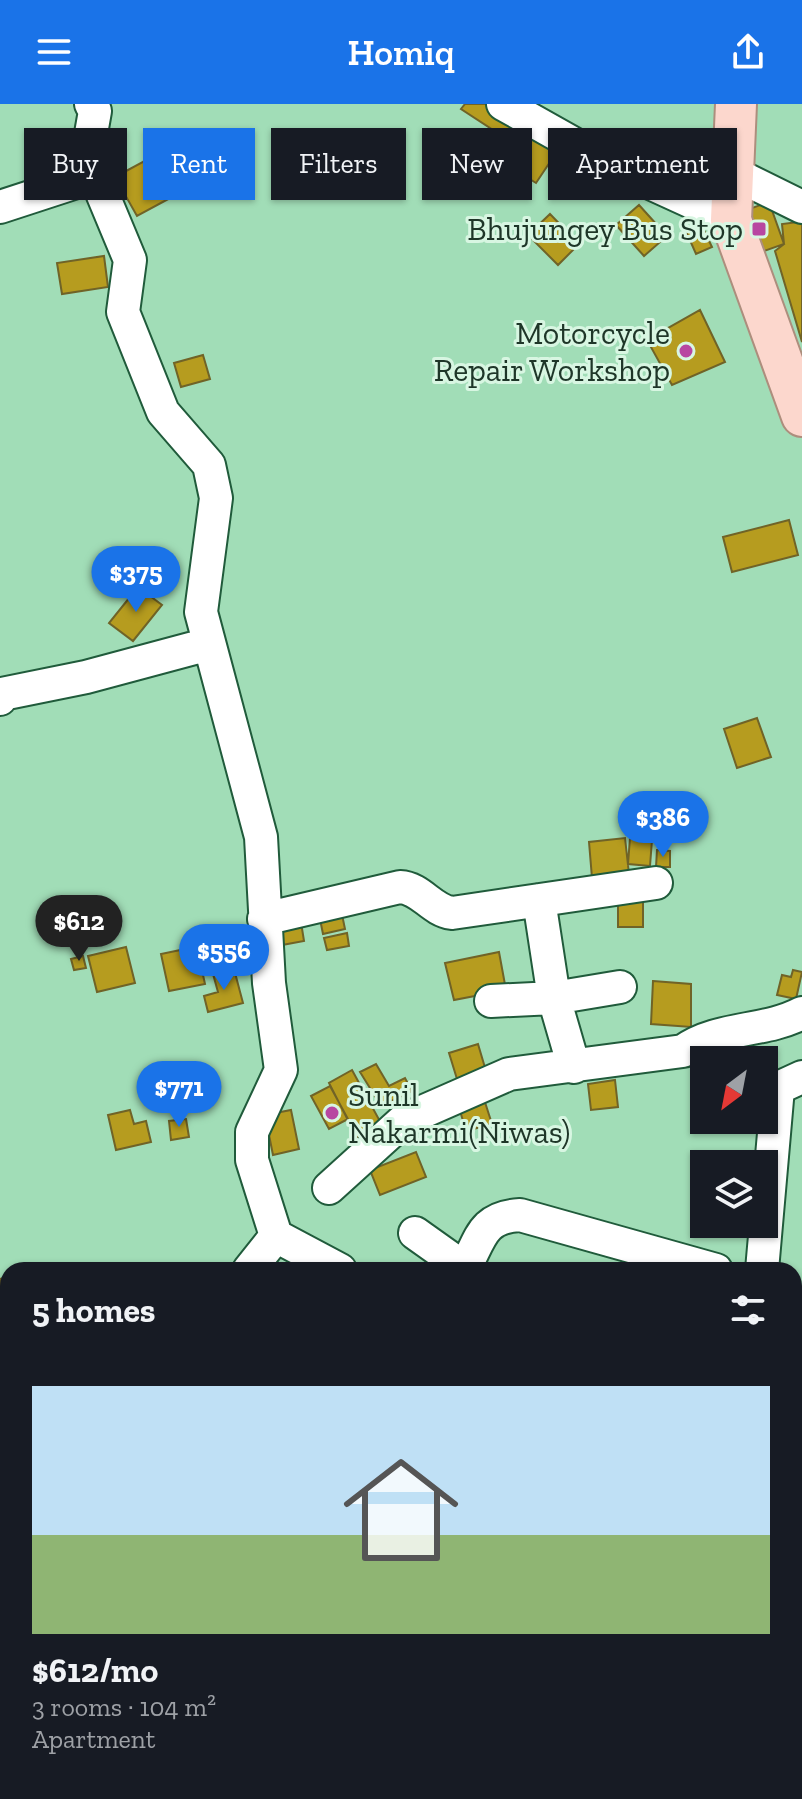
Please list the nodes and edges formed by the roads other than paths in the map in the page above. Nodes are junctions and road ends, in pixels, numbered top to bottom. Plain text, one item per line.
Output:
1 (91, 104) edge
2 (503, 104) edge
3 (736, 104) edge
4 (92, 128) edge
5 (734, 128) edge
6 (737, 175) edge
7 (24, 199) edge
8 (105, 200) edge
9 (731, 200) edge
10 (0, 207) edge
11 (802, 207) edge
12 (731, 220) junction
13 (802, 416) edge
14 (209, 644) junction
15 (0, 699) edge
16 (656, 883) dead end
17 (539, 900) junction
18 (264, 919) junction
19 (620, 987) dead end
20 (554, 998) junction
21 (491, 1001) dead end
22 (802, 1013) edge
23 (574, 1067) junction
24 (802, 1077) edge
25 (329, 1188) dead end
26 (415, 1233) dead end
27 (276, 1236) junction
28 (255, 1262) edge
29 (325, 1262) edge
30 (456, 1262) edge
31 (469, 1262) edge
32 (687, 1262) edge
33 (763, 1262) edge

1 - 4 street
2 - 12 street
3 - 5 main road
6 - 11 street
7 - 10 street
8 - 14 street
9 - 12 main road
12 - 13 main road
14 - 15 street
14 - 18 street
16 - 17 street
17 - 18 street
17 - 20 street
18 - 27 street
19 - 20 street
20 - 21 street
20 - 23 street
22 - 23 street
23 - 25 street
24 - 33 street
26 - 30 street
27 - 28 street
27 - 29 street
31 - 32 street

